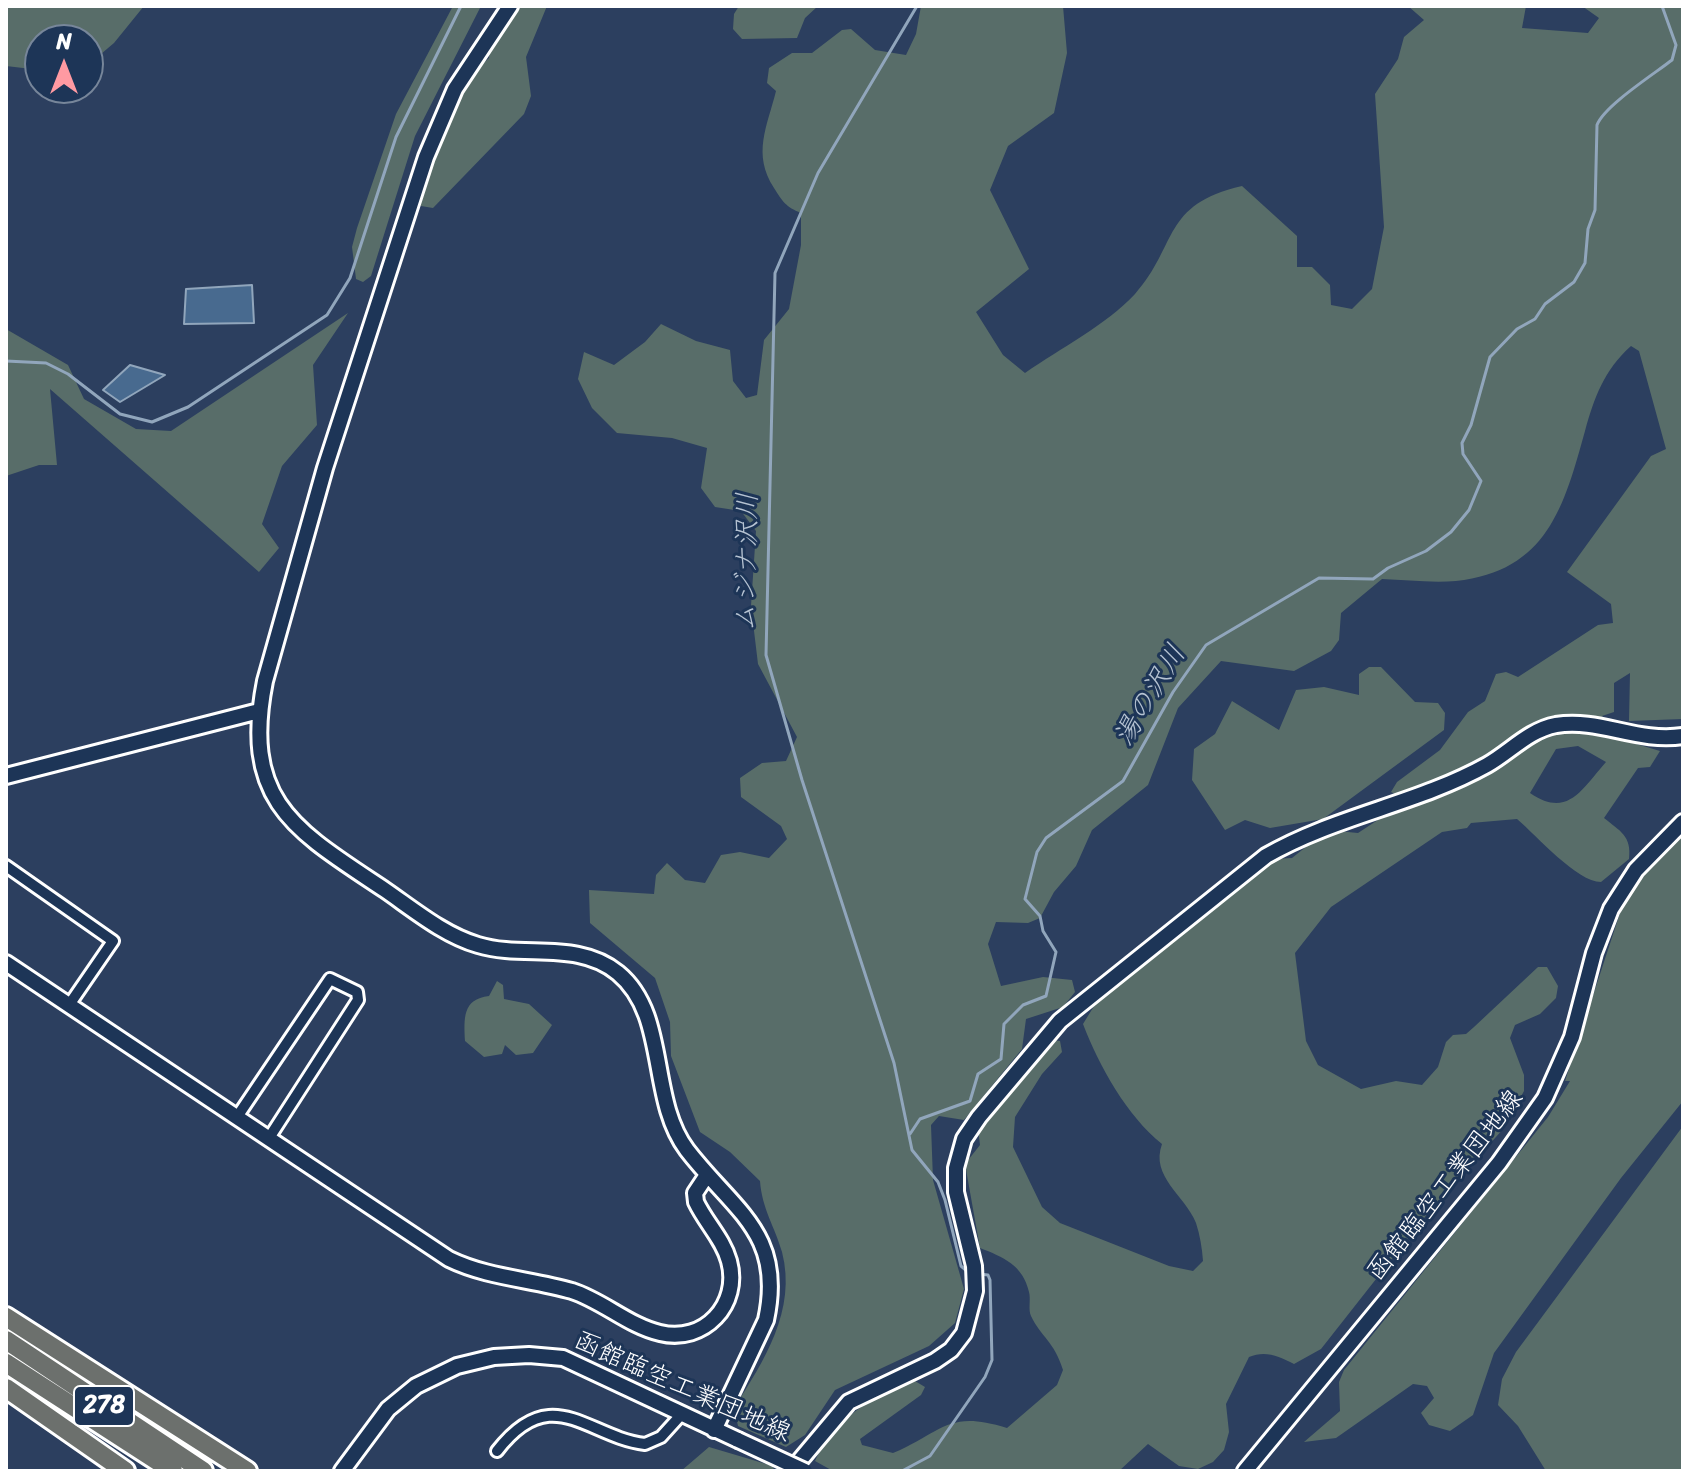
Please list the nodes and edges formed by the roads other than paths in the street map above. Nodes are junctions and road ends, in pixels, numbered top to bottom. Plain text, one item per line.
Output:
1 (510, 6) edge
2 (259, 711) junction
3 (1683, 736) edge
4 (6, 776) edge
5 (1683, 822) edge
6 (6, 866) edge
7 (6, 963) edge
8 (69, 1005) junction
9 (237, 1117) junction
10 (269, 1138) junction
11 (707, 1175) junction
12 (6, 1317) edge
13 (6, 1340) edge
14 (6, 1363) edge
15 (6, 1388) edge
16 (680, 1416) junction
17 (714, 1430) junction
18 (497, 1451) dead end
19 (125, 1471) edge
20 (173, 1471) edge
21 (203, 1471) edge
22 (247, 1471) edge
23 (342, 1471) edge
24 (791, 1471) edge
25 (805, 1471) edge
26 (1245, 1471) edge

1 - 2 street
2 - 4 street
2 - 11 street
3 - 24 street
5 - 26 street, 函館臨空工業団地線
6 - 8 street
7 - 8 street
8 - 9 street
9 - 10 street
9 - 10 street
10 - 11 street
11 - 17 street
12 - 22 highway
13 - 21 highway, 278
14 - 20 highway, 278
15 - 19 highway
16 - 17 street, 函館臨空工業団地線
16 - 18 street
16 - 23 street, 函館臨空工業団地線
17 - 25 street, 函館臨空工業団地線, bridge

